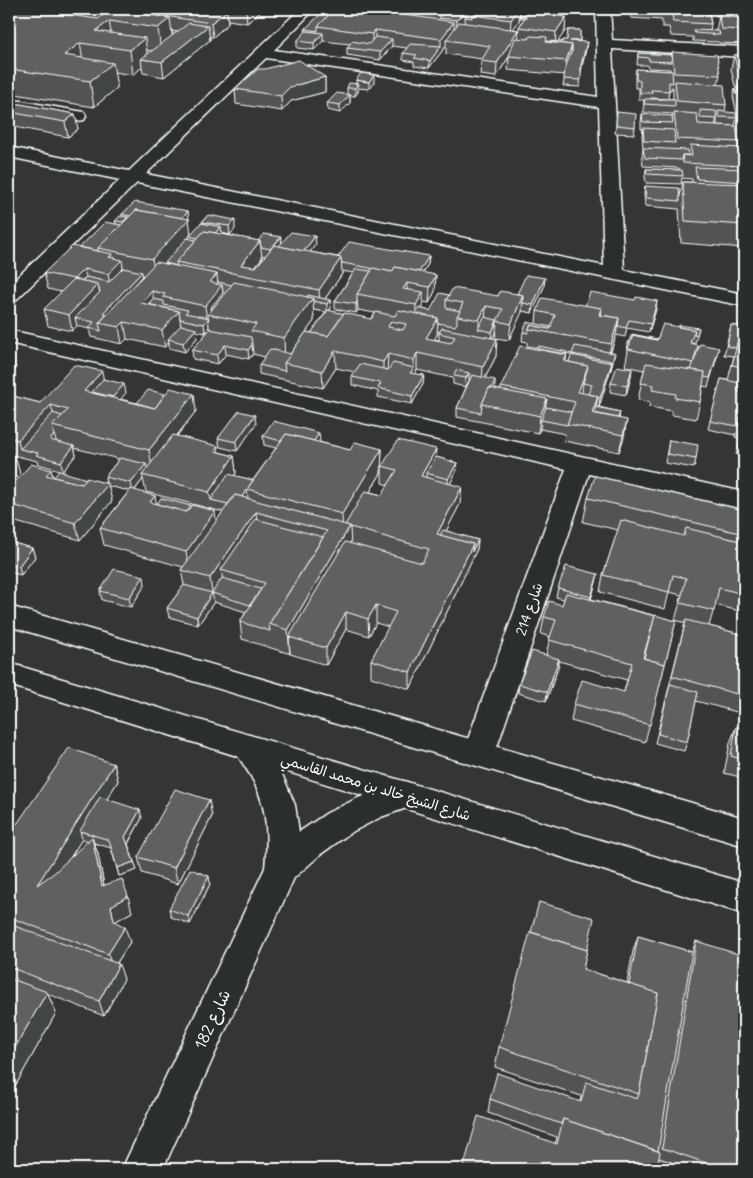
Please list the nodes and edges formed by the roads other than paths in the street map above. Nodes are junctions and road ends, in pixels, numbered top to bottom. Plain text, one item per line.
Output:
1 (308, 9) edge
2 (598, 9) edge
3 (604, 9) edge
4 (605, 44) junction
5 (744, 52) edge
6 (262, 53) junction
7 (607, 103) junction
8 (9, 104) edge
9 (78, 116) dead end
10 (9, 152) edge
11 (133, 177) junction
12 (614, 274) junction
13 (9, 296) edge
14 (744, 300) edge
15 (9, 337) edge
16 (580, 464) junction
17 (744, 501) edge
18 (9, 616) edge
19 (9, 674) edge
20 (249, 748) junction
21 (479, 754) junction
22 (404, 795) junction
23 (744, 832) edge
24 (282, 868) junction
25 (744, 899) edge
26 (142, 1169) edge

1 - 6 street
2 - 3 street
3 - 4 street
4 - 5 street
4 - 7 street
6 - 7 street
6 - 11 street
7 - 12 street
8 - 9 street
10 - 11 street
11 - 12 street
11 - 13 street
12 - 14 street
15 - 16 street
16 - 17 street
16 - 21 street, 214 شارع
18 - 21 street
19 - 20 street, شارع الشيخ خالد بن محمد القاسمي
20 - 22 street, شارع الشيخ خالد بن محمد القاسمي
20 - 24 street, شارع 182
21 - 23 street
22 - 24 street, شارع 182
22 - 25 street, شارع الشيخ خالد بن محمد القاسمي
24 - 26 street, شارع 182

